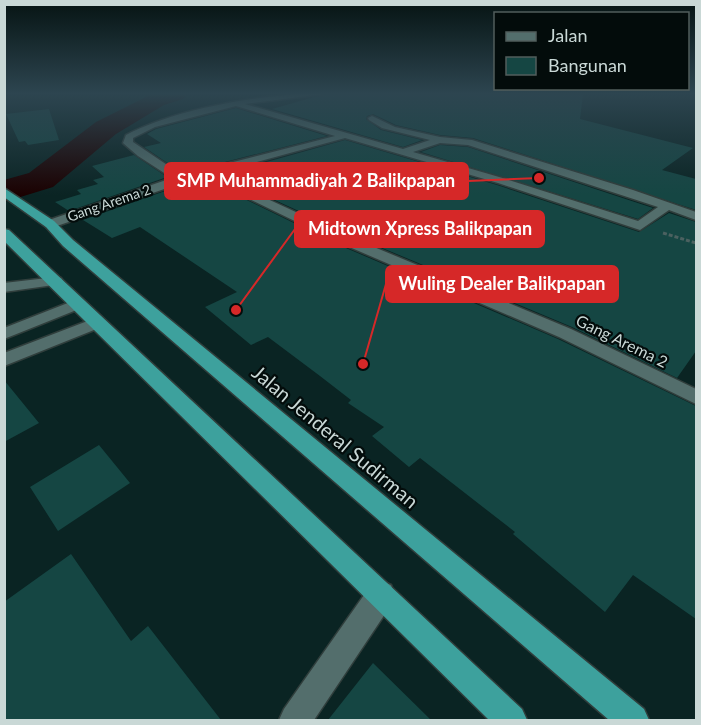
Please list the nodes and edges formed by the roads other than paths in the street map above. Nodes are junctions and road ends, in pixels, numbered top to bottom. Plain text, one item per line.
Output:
1 (147, 128) edge
2 (318, 128) edge
3 (393, 128) edge
4 (346, 136) junction
5 (440, 140) junction
6 (404, 152) junction
7 (203, 173) junction
8 (180, 178) junction
9 (4, 191) edge
10 (668, 205) junction
11 (696, 216) edge
12 (50, 224) junction
13 (4, 233) edge
14 (56, 281) junction
15 (4, 288) edge
16 (78, 304) junction
17 (98, 322) junction
18 (4, 334) edge
19 (4, 360) edge
20 (696, 397) edge
21 (381, 595) junction
22 (295, 720) edge
23 (511, 720) edge
24 (633, 720) edge

1 - 8 street
2 - 4 street
3 - 5 street
4 - 6 street
4 - 7 street, Gang Arema 2
5 - 6 street
5 - 10 street
6 - 10 street
7 - 8 street, Gang Arema 2
7 - 20 street, Gang Arema 2
8 - 12 street, Gang Arema 2
9 - 12 highway, Jalan Jenderal Sudirman
10 - 11 street
12 - 24 highway, Jalan Jenderal Sudirman
13 - 14 highway
14 - 15 street
14 - 16 highway
16 - 17 highway
16 - 18 street
17 - 19 street
17 - 21 highway
21 - 22 street
21 - 23 highway

